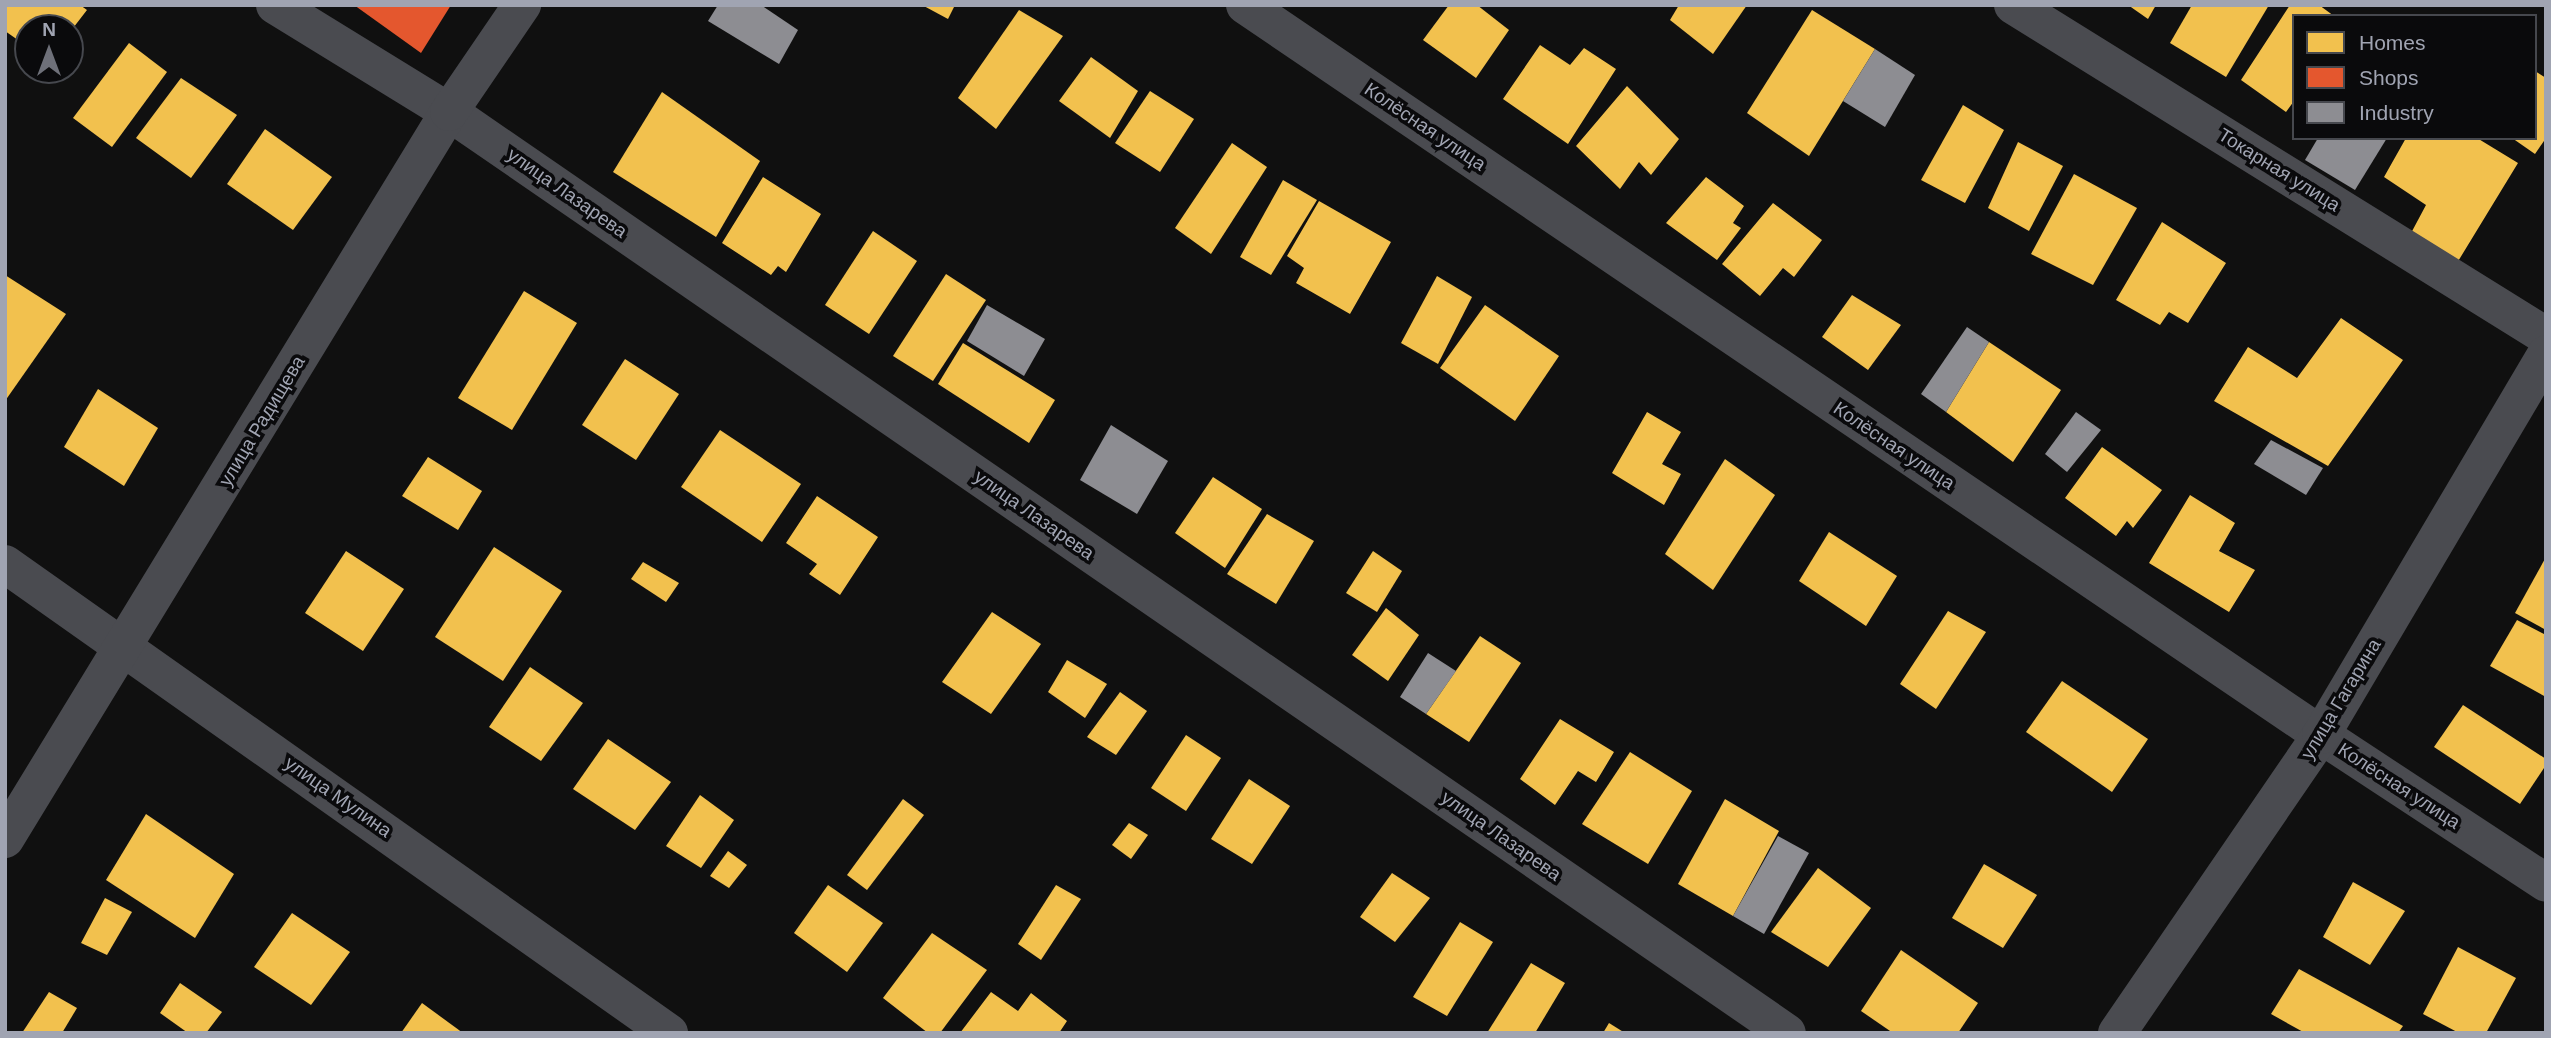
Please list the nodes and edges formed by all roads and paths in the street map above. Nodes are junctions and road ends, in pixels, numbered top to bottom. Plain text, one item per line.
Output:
1 (275, 5) edge
2 (522, 5) edge
3 (1245, 5) edge
4 (2013, 5) edge
5 (449, 112) junction
6 (2546, 336) edge
7 (2546, 355) edge
8 (5, 564) edge
9 (126, 646) junction
10 (2321, 735) junction
11 (5, 839) edge
12 (2546, 883) edge
13 (668, 1033) edge
14 (1787, 1033) edge
15 (2118, 1033) edge

1 - 5 street, улица Лазарева
2 - 5 street, улица Радищева
3 - 10 street, Колёсная улица
4 - 6 street, Токарная улица
5 - 9 street, улица Радищева
5 - 14 street, улица Лазарева
7 - 10 street, улица Гагарина
8 - 9 street, улица Мулина
9 - 11 street, улица Радищева
9 - 13 street, улица Мулина
10 - 12 street, Колёсная улица
10 - 15 street, улица Гагарина

